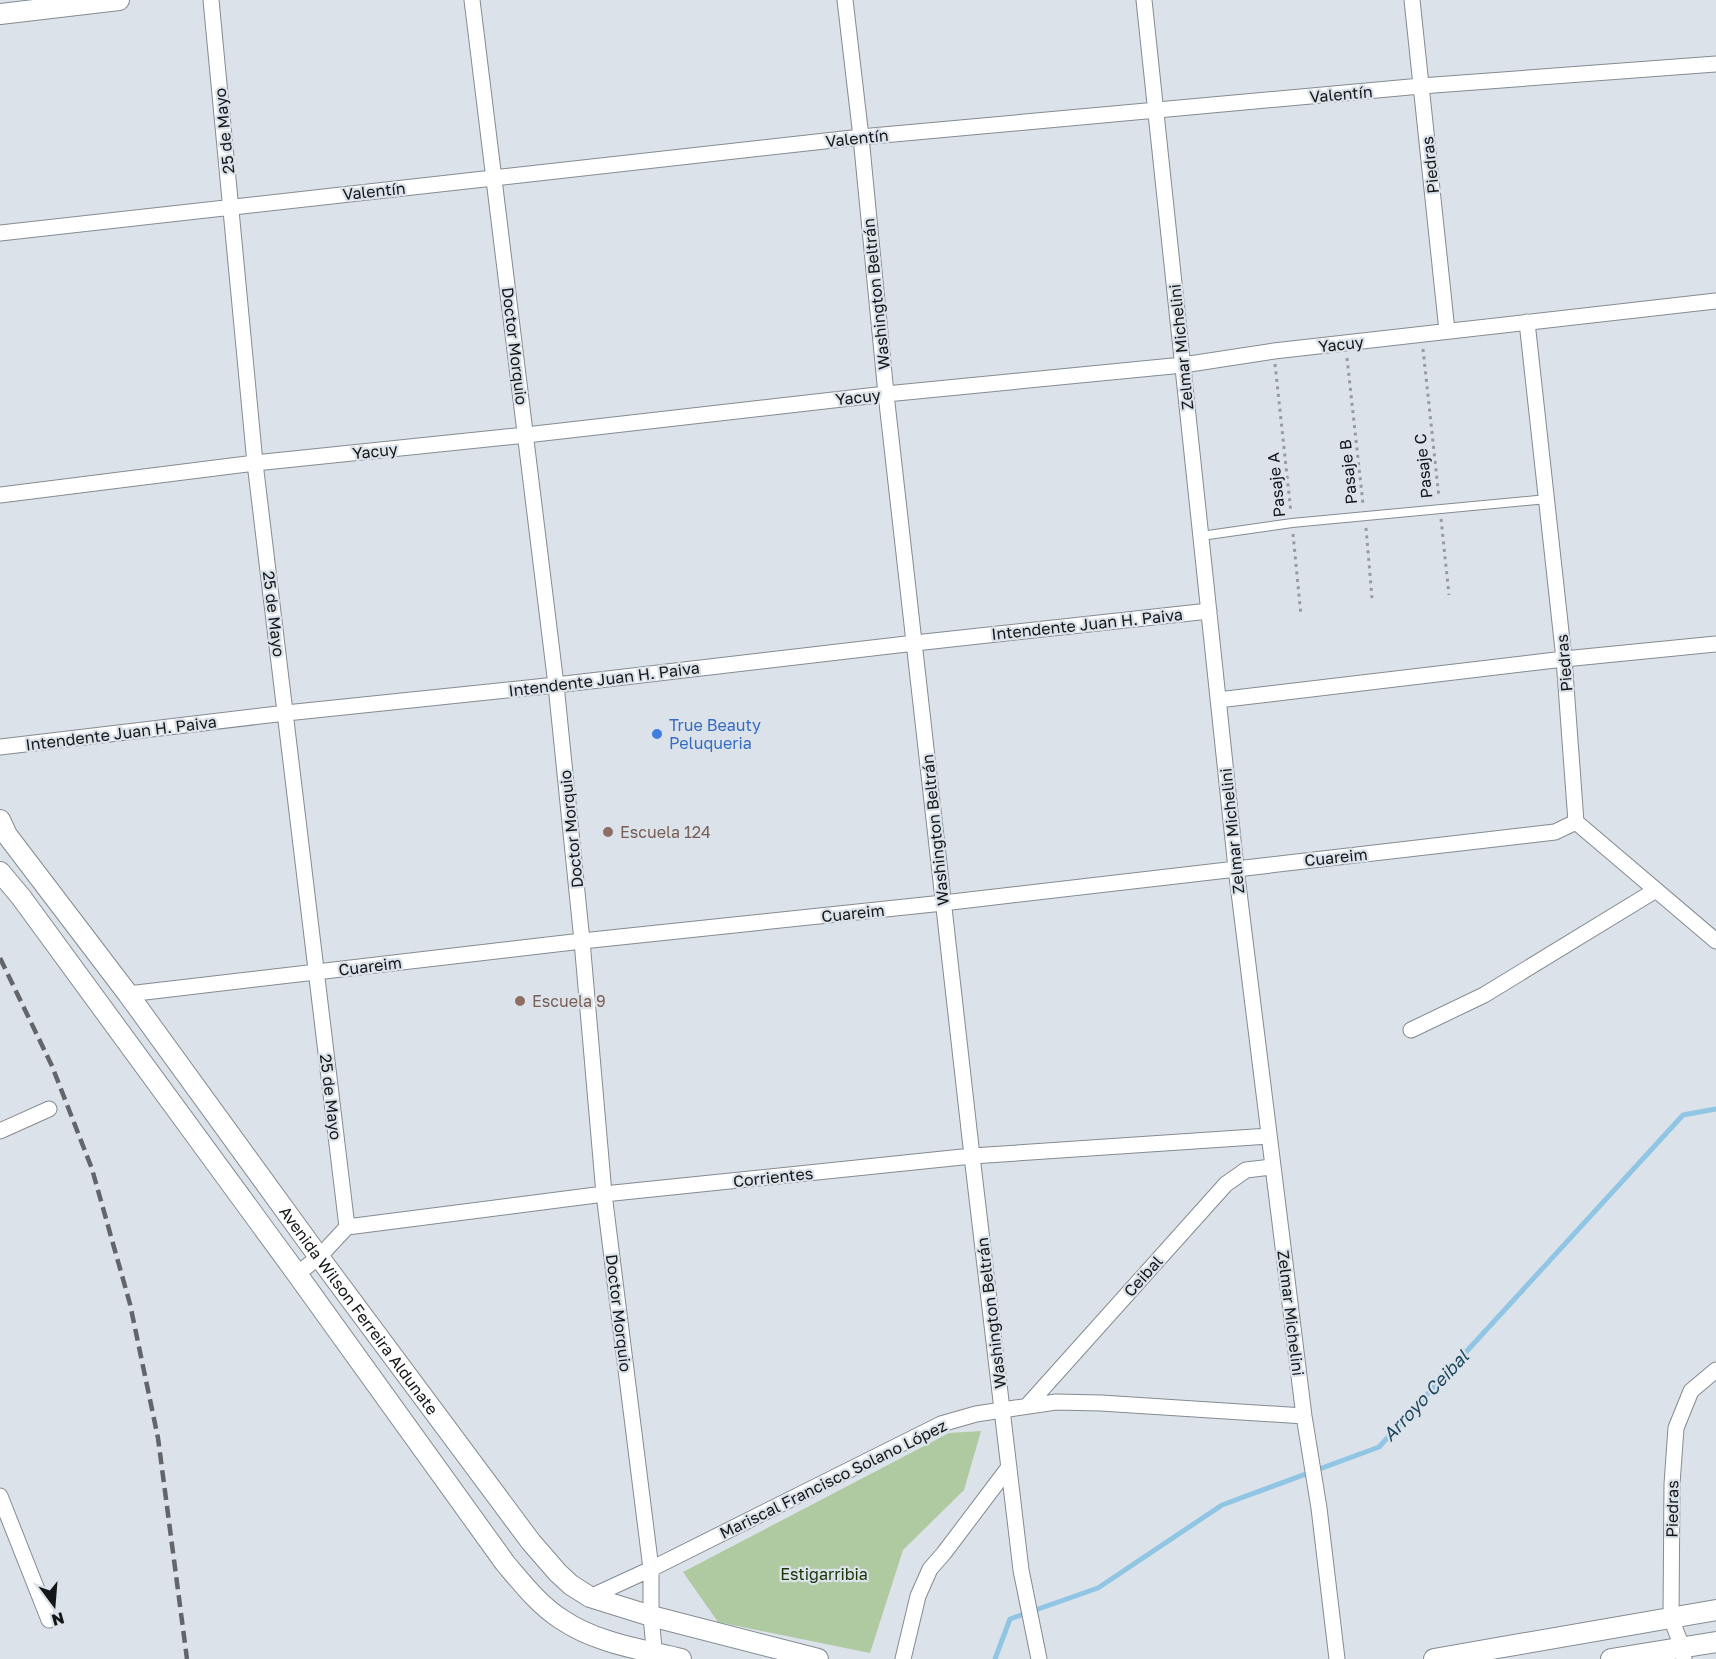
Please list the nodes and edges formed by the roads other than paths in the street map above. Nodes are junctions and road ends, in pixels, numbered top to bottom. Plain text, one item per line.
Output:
1 (119, 0) edge
2 (211, 0) edge
3 (472, 0) edge
4 (845, 0) edge
5 (1144, 0) edge
6 (1412, 0) edge
7 (0, 14) edge
8 (1716, 64) edge
9 (1421, 86) junction
10 (1156, 111) junction
11 (861, 137) junction
12 (494, 179) junction
13 (232, 207) junction
14 (0, 233) edge
15 (1716, 301) edge
16 (1527, 322) junction
17 (1447, 331) junction
18 (1183, 365) junction
19 (886, 394) junction
20 (526, 435) junction
21 (255, 463) junction
22 (0, 495) edge
23 (1547, 499) junction
24 (1201, 536) junction
25 (1209, 611) junction
26 (915, 643) junction
27 (1716, 644) edge
28 (1564, 659) junction
29 (556, 685) junction
30 (1218, 700) junction
31 (286, 713) junction
32 (0, 747) edge
33 (0, 820) edge
34 (1576, 822) junction
35 (1236, 868) junction
36 (0, 872) edge
37 (1656, 890) junction
38 (943, 903) junction
39 (582, 941) junction
40 (1716, 941) edge
41 (316, 973) junction
42 (128, 993) junction
43 (1411, 1030) dead end
44 (49, 1109) dead end
45 (0, 1131) edge
46 (1269, 1136) junction
47 (972, 1156) junction
48 (1272, 1167) junction
49 (604, 1194) junction
50 (347, 1227) junction
51 (319, 1257) junction
52 (297, 1274) junction
53 (1715, 1371) edge
54 (1027, 1406) junction
55 (1002, 1410) junction
56 (1304, 1416) junction
57 (1009, 1467) junction
58 (0, 1496) edge
59 (651, 1569) junction
60 (590, 1597) junction
61 (1716, 1610) edge
62 (651, 1616) junction
63 (1671, 1618) junction
64 (49, 1620) dead end
65 (1716, 1642) edge
66 (1683, 1653) edge
67 (655, 1656) edge
68 (681, 1659) edge
69 (818, 1659) edge
70 (903, 1659) edge
71 (1039, 1659) edge
72 (1337, 1659) edge
73 (1434, 1659) edge
74 (1611, 1659) edge

1 - 7 street
2 - 13 street, 25 de Mayo
3 - 12 street, Doctor Morquio
4 - 11 street, Washington Beltrán
5 - 10 street, Zelmar Michelini
6 - 9 street, Piedras
8 - 9 street, Valentín
9 - 10 street, Valentín
9 - 17 street, Piedras
10 - 11 street, Valentín
10 - 18 street, Zelmar Michelini
11 - 12 street, Valentín
11 - 19 street, Washington Beltrán
12 - 13 street, Valentín
12 - 20 street, Doctor Morquio
13 - 14 street, Valentín
13 - 21 street, 25 de Mayo
15 - 16 street, Yacuy
16 - 17 street, Yacuy
16 - 23 street, Piedras
17 - 18 street, Yacuy
18 - 19 street, Yacuy
18 - 24 street, Zelmar Michelini
19 - 20 street, Yacuy
19 - 26 street, Washington Beltrán
20 - 21 street, Yacuy
20 - 29 street, Doctor Morquio
21 - 22 street, Yacuy
21 - 31 street, 25 de Mayo
23 - 24 lane
23 - 28 street, Piedras
24 - 25 street, Zelmar Michelini
25 - 26 street, Intendente Juan H. Paiva
25 - 30 street, Zelmar Michelini
26 - 29 street, Intendente Juan H. Paiva
26 - 38 street, Washington Beltrán
27 - 28 street
28 - 30 street
28 - 34 street, Piedras
29 - 31 street, Intendente Juan H. Paiva
29 - 39 street, Doctor Morquio
30 - 35 street, Zelmar Michelini
31 - 32 street, Intendente Juan H. Paiva
31 - 41 street, 25 de Mayo
33 - 42 street, Avenida Wilson Ferreira Aldunate
34 - 35 street, Cuareim
34 - 37 street
35 - 38 street, Cuareim
35 - 46 street, Zelmar Michelini
36 - 52 street, Avenida Wilson Ferreira Aldunate
37 - 40 street
37 - 43 street
38 - 39 street, Cuareim
38 - 47 street, Washington Beltrán
39 - 41 street, Cuareim
39 - 49 street, Doctor Morquio
41 - 42 street, Cuareim
41 - 50 street, 25 de Mayo
42 - 51 street, Avenida Wilson Ferreira Aldunate
44 - 45 street
46 - 47 street, Corrientes
46 - 48 street, Zelmar Michelini
47 - 49 street, Corrientes
47 - 55 street, Washington Beltrán
48 - 54 street, Ceibal
48 - 56 street, Zelmar Michelini
49 - 50 street, Corrientes
49 - 59 street, Doctor Morquio
50 - 51 street
51 - 52 street
51 - 60 street, Avenida Wilson Ferreira Aldunate
52 - 67 street, Avenida Wilson Ferreira Aldunate
53 - 63 street, Piedras
54 - 55 street, Mariscal Francisco Solano López
54 - 56 street, Mariscal Francisco Solano López
55 - 57 street, Washington Beltrán
55 - 59 street, Mariscal Francisco Solano López
56 - 72 street, Zelmar Michelini
57 - 70 street
57 - 71 street, Washington Beltrán
58 - 64 street
59 - 60 street, Mariscal Francisco Solano López
59 - 62 street, Doctor Morquio
60 - 62 street, Avenida Wilson Ferreira Aldunate
61 - 63 street
62 - 67 street, Doctor Morquio
62 - 69 street, Avenida Wilson Ferreira Aldunate
63 - 66 street, Piedras
63 - 73 street
65 - 66 street
66 - 74 street
67 - 68 street, Avenida Wilson Ferreira Aldunate

